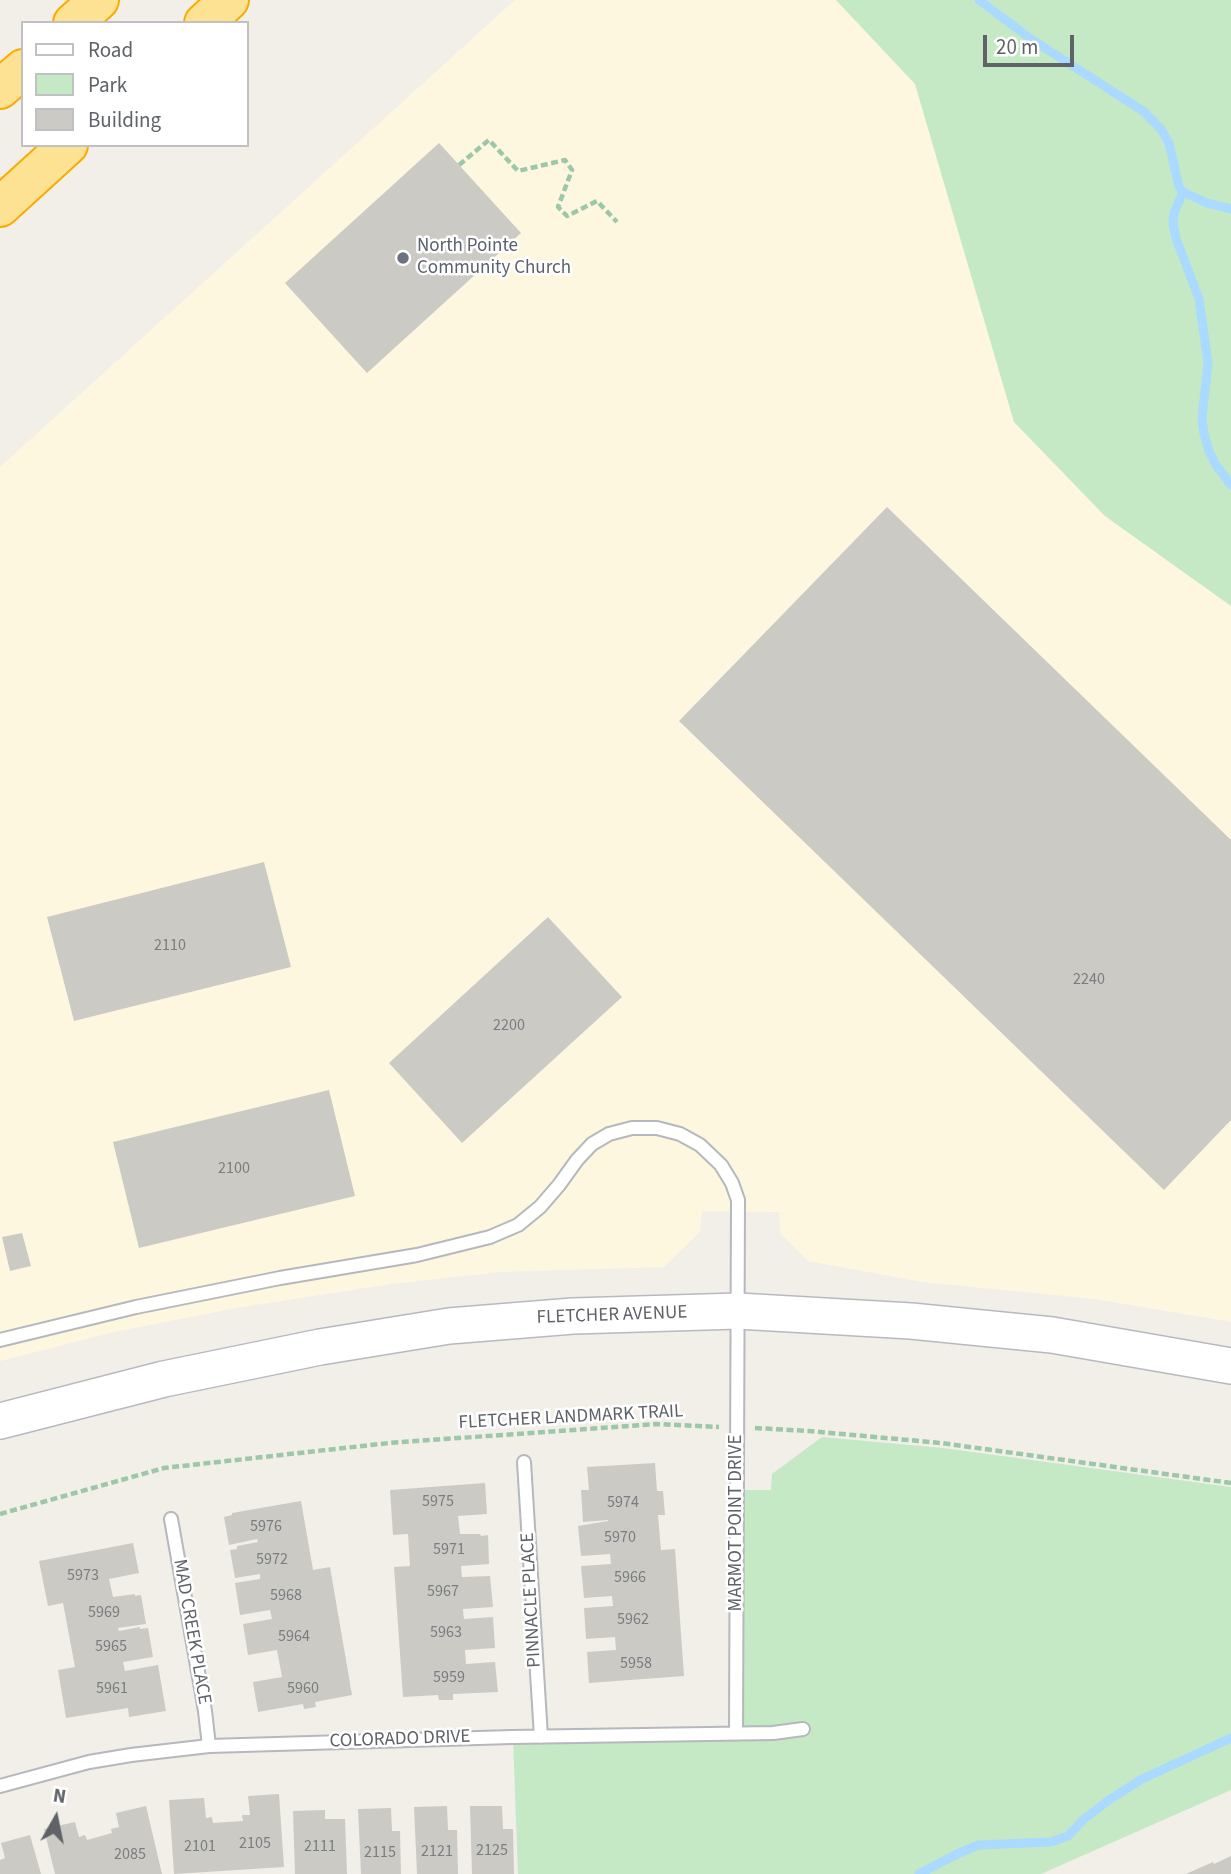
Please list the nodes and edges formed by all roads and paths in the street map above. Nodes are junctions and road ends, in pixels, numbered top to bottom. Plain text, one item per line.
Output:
1 (99, 0) edge
2 (229, 0) edge
3 (76, 21) edge
4 (206, 21) edge
5 (21, 71) edge
6 (0, 89) edge
7 (66, 147) edge
8 (459, 165) dead end
9 (0, 207) edge
10 (617, 222) dead end
11 (738, 1311) junction
12 (0, 1340) edge
13 (1231, 1366) edge
14 (0, 1421) edge
15 (737, 1428) junction
16 (524, 1462) dead end
17 (1231, 1483) edge
18 (0, 1514) edge
19 (172, 1519) dead end
20 (803, 1729) dead end
21 (736, 1734) junction
22 (541, 1737) junction
23 (209, 1746) junction
24 (0, 1786) edge

1 - 3 highway
2 - 4 highway
5 - 6 highway
7 - 9 highway
8 - 10 path
11 - 12 lane, MARMOT POINT DRIVE
11 - 13 main road, FLETCHER AVENUE
11 - 14 main road, FLETCHER AVENUE
11 - 15 lane, MARMOT POINT DRIVE
15 - 17 path, FLETCHER LANDMARK TRAIL
15 - 18 path, FLETCHER LANDMARK TRAIL
15 - 21 lane, MARMOT POINT DRIVE
16 - 22 lane, PINNACLE PLACE
19 - 23 lane, MAD CREEK PLACE
20 - 21 lane, COLORADO DRIVE
21 - 22 lane, COLORADO DRIVE
22 - 23 lane, COLORADO DRIVE
23 - 24 lane, COLORADO DRIVE

